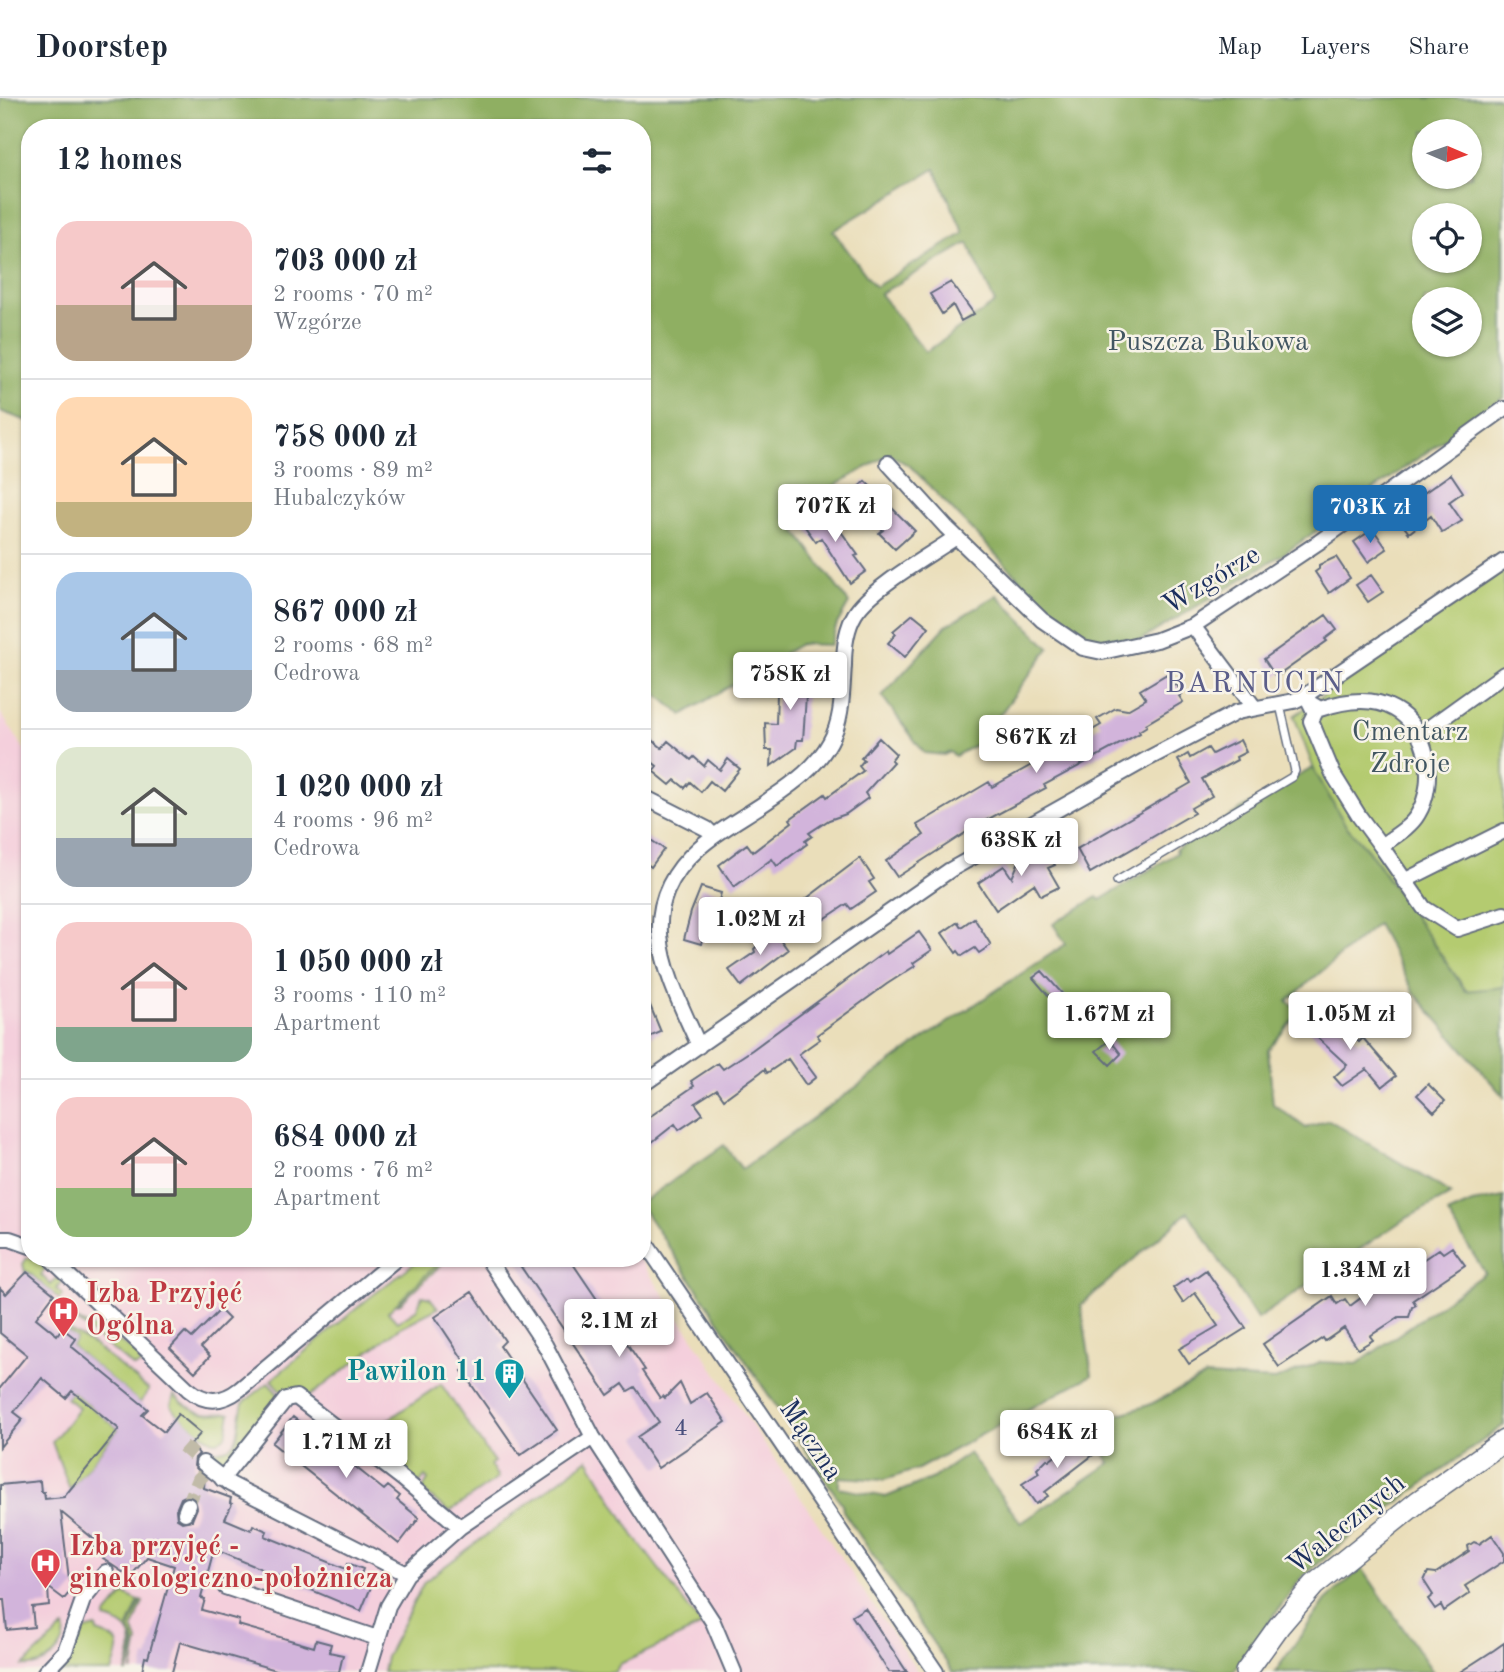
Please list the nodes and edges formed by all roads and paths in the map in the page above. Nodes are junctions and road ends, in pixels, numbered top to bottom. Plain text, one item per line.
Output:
1 (1504, 409) edge
2 (888, 463) dead end
3 (956, 537) junction
4 (1504, 561) edge
5 (1194, 626) junction
6 (1500, 677) edge
7 (1504, 693) edge
8 (1308, 699) junction
9 (1280, 705) junction
10 (1254, 707) junction
11 (1419, 735) junction
12 (651, 800) edge
13 (1503, 833) edge
14 (714, 836) junction
15 (1381, 846) junction
16 (1117, 881) dead end
17 (1404, 881) junction
18 (1504, 914) edge
19 (699, 1045) junction
20 (651, 1079) edge
21 (0, 1239) edge
22 (21, 1243) edge
23 (651, 1251) edge
24 (59, 1267) edge
25 (386, 1267) edge
26 (493, 1267) edge
27 (593, 1437) junction
28 (1504, 1441) edge
29 (206, 1468) tunnel mouth
30 (222, 1479) junction
31 (460, 1527) junction
32 (106, 1572) dead end
33 (407, 1574) junction
34 (225, 1587) dead end
35 (377, 1638) junction
36 (45, 1672) edge
37 (368, 1672) edge
38 (734, 1672) edge
39 (936, 1672) edge
40 (1246, 1672) edge

1 - 5 street, Wzgórze
2 - 3 street, Wzgórze
3 - 5 street, Wzgórze
3 - 14 street
4 - 8 street
5 - 10 street
6 - 7 street
6 - 11 street
8 - 9 street
8 - 11 street
8 - 15 street
9 - 10 street
9 - 16 lane
10 - 19 street
11 - 15 street
12 - 14 street
13 - 17 street
14 - 19 street
15 - 17 street
17 - 18 street
19 - 20 street
21 - 22 street
23 - 39 street, Mączna
24 - 25 street
26 - 27 street
27 - 31 street
27 - 38 street
28 - 40 street, Walecznych
29 - 30 street
30 - 31 street
30 - 33 street
31 - 33 street
32 - 36 street
33 - 35 street
34 - 35 street
35 - 37 street

